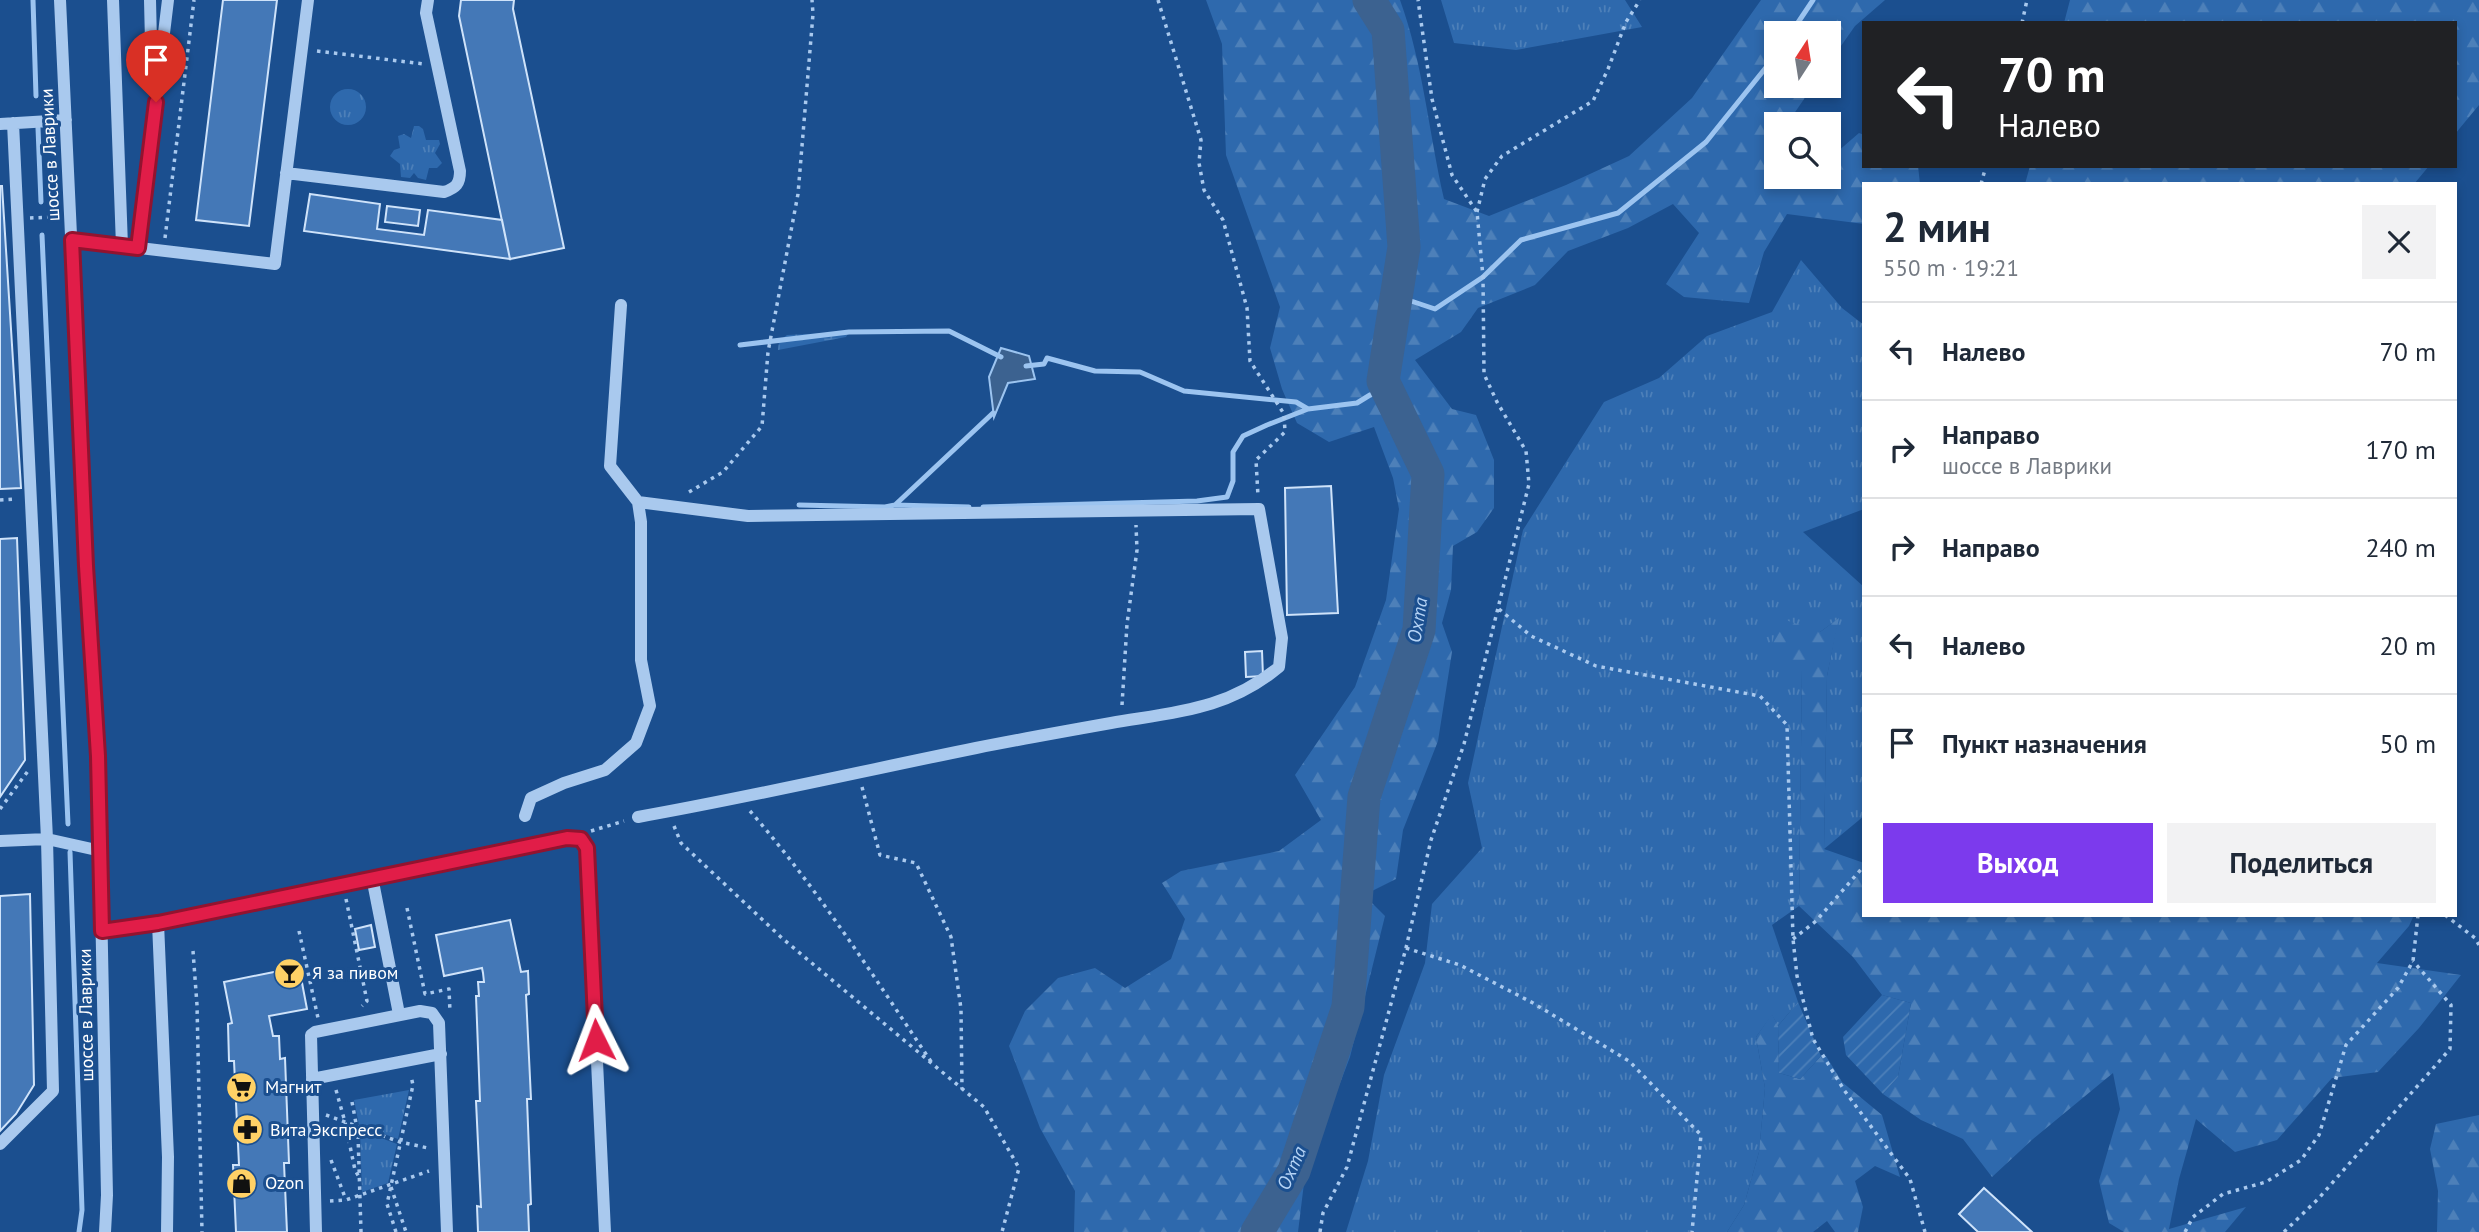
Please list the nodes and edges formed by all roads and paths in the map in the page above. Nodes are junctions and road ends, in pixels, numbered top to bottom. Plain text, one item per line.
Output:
1 (60, 0) edge
2 (113, 0) edge
3 (150, 0) edge
4 (168, 0) edge
5 (194, 0) edge
6 (307, 0) edge
7 (428, 0) edge
8 (812, 0) edge
9 (1158, 0) edge
10 (1418, 0) edge
11 (1640, 0) edge
12 (2027, 0) edge
13 (2022, 21) edge
14 (307, 50) dead end
15 (432, 65) dead end
16 (159, 77) junction
17 (66, 120) junction
18 (6, 123) edge
19 (286, 173) junction
20 (1477, 212) junction
21 (61, 217) dead end
22 (18, 219) junction
23 (72, 240) junction
24 (122, 246) junction
25 (138, 248) junction
26 (163, 251) junction
27 (621, 305) dead end
28 (689, 492) dead end
29 (638, 502) junction
30 (1259, 509) junction
31 (1136, 511) junction
32 (1499, 609) junction
33 (1121, 722) junction
34 (43, 766) junction
35 (859, 771) junction
36 (740, 799) junction
37 (0, 808) edge
38 (668, 812) junction
39 (525, 816) dead end
40 (638, 817) joint
41 (589, 831) dead end
42 (47, 839) junction
43 (0, 841) edge
44 (101, 852) junction
45 (1862, 868) edge
46 (372, 877) junction
47 (2418, 917) edge
48 (2448, 917) edge
49 (158, 923) junction
50 (102, 931) junction
51 (299, 931) dead end
52 (1793, 939) junction
53 (2479, 945) edge
54 (1406, 948) junction
55 (193, 951) dead end
56 (2413, 961) junction
57 (399, 1014) junction
58 (318, 1018) dead end
59 (441, 1054) junction
60 (409, 1060) junction
61 (934, 1066) junction
62 (334, 1074) junction
63 (312, 1079) junction
64 (962, 1089) junction
65 (352, 1102) dead end
66 (313, 1111) junction
67 (345, 1122) junction
68 (357, 1126) junction
69 (400, 1142) junction
70 (0, 1144) edge
71 (444, 1152) junction
72 (445, 1166) junction
73 (359, 1177) junction
74 (390, 1185) junction
75 (360, 1195) junction
76 (315, 1202) junction
77 (402, 1221) junction
78 (393, 1224) junction
79 (105, 1232) edge
80 (167, 1232) edge
81 (202, 1232) edge
82 (316, 1232) edge
83 (361, 1232) edge
84 (396, 1232) edge
85 (406, 1232) edge
86 (447, 1232) edge
87 (605, 1232) edge
88 (1002, 1232) edge
89 (1321, 1232) edge
90 (1692, 1232) edge
91 (1925, 1232) edge
92 (2185, 1232) edge
93 (2284, 1232) edge

1 - 17 street, шоссе в Лаврики
2 - 24 street
3 - 16 street
4 - 16 street
5 - 26 path
6 - 19 street
7 - 19 street
8 - 28 path
9 - 30 path
10 - 20 path
11 - 20 path
12 - 13 path
14 - 15 path
16 - 25 street
17 - 18 street
17 - 23 street, шоссе в Лаврики
18 - 22 street
19 - 26 street
20 - 32 path
21 - 22 path
22 - 34 street
23 - 24 street
23 - 44 street, шоссе в Лаврики
24 - 25 street
25 - 26 street
27 - 29 street
29 - 31 street
29 - 39 street
30 - 31 street
30 - 33 street
31 - 33 path
32 - 52 path
32 - 54 path
33 - 35 street
34 - 37 path
34 - 42 street
35 - 36 street
35 - 64 path
36 - 38 street
36 - 61 path
38 - 40 street
38 - 61 path
40 - 41 path
42 - 43 street
42 - 44 street
42 - 70 street
44 - 50 street, шоссе в Лаврики
45 - 52 path
46 - 49 street
46 - 57 street
46 - 87 street
47 - 56 path
48 - 53 path
49 - 50 street
49 - 80 street
50 - 79 street, шоссе в Лаврики
51 - 58 path
52 - 91 path
54 - 89 path
54 - 90 path
55 - 81 path
56 - 92 path
56 - 93 path
57 - 59 street
57 - 63 street
59 - 60 street
59 - 71 street
60 - 62 street
60 - 69 path
61 - 64 path
62 - 63 street
62 - 67 path
63 - 66 street
64 - 88 path
65 - 68 path
66 - 67 path
66 - 76 street
67 - 68 path
67 - 73 path
68 - 69 path
68 - 73 path
69 - 71 path
69 - 74 path
71 - 72 street
72 - 74 path
72 - 86 street
73 - 75 path
74 - 75 path
74 - 77 path
74 - 78 path
75 - 76 path
75 - 83 path
76 - 82 street
77 - 78 path
77 - 85 path
78 - 84 path

